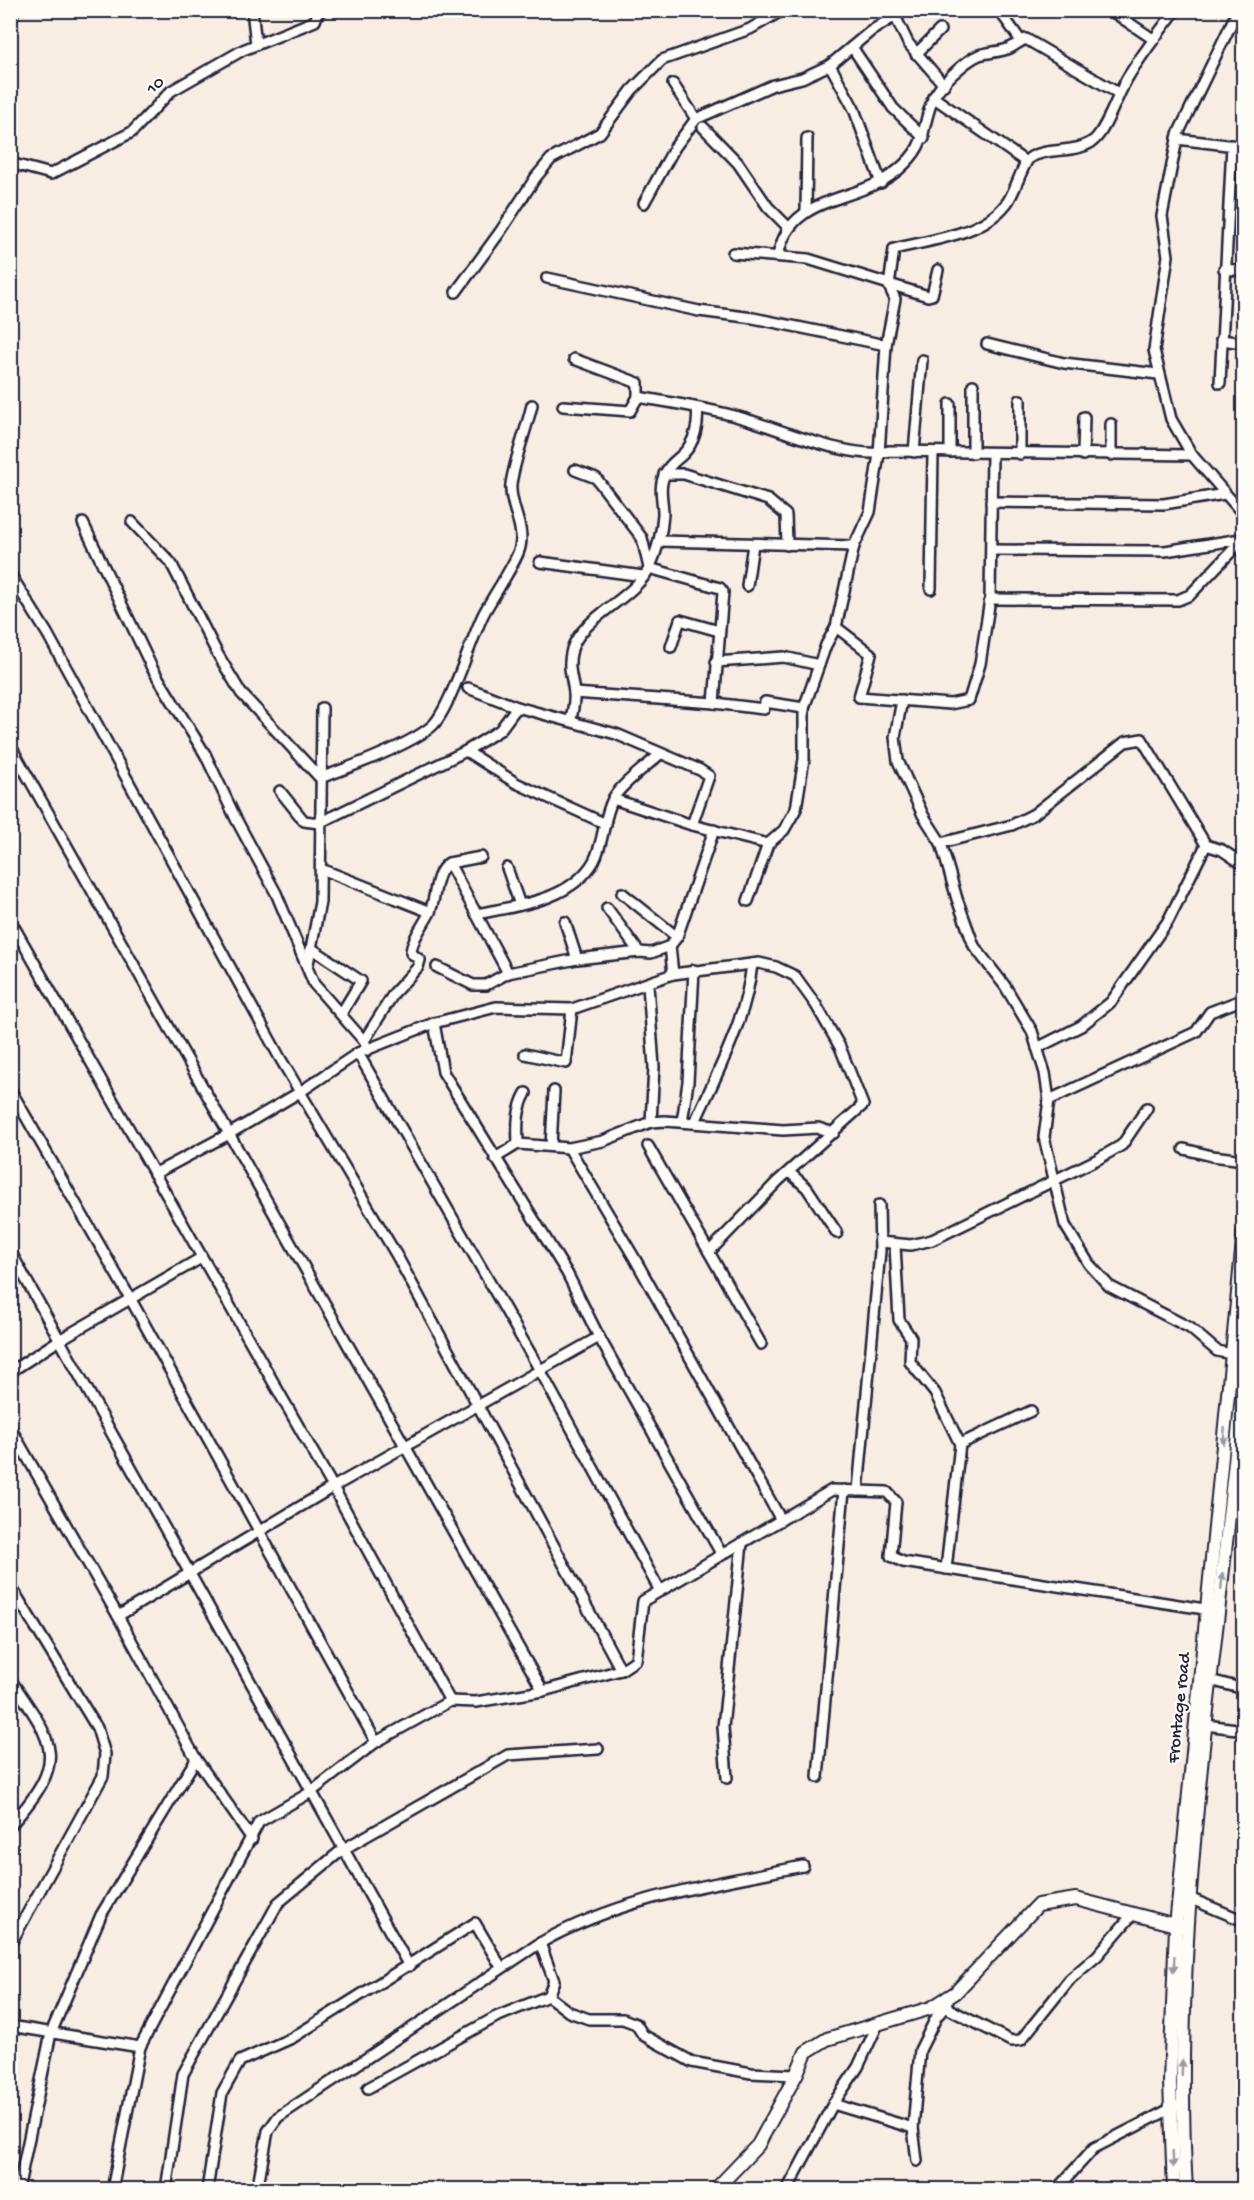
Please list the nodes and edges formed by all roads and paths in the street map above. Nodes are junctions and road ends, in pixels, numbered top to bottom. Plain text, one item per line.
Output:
1 (13, 10) edge
2 (252, 10) edge
3 (783, 10) edge
4 (905, 10) edge
5 (999, 10) edge
6 (1110, 10) edge
7 (1176, 10) edge
8 (1238, 10) edge
9 (319, 12) edge
10 (896, 18) junction
11 (940, 30) dead end
12 (10, 34) edge
13 (1153, 39) junction
14 (1021, 40) junction
15 (256, 44) junction
16 (852, 47) junction
17 (916, 54) junction
18 (830, 65) junction
19 (673, 84) dead end
20 (944, 85) junction
21 (1118, 93) junction
22 (933, 97) junction
23 (696, 119) junction
24 (704, 127) dead end
25 (807, 138) dead end
26 (924, 138) junction
27 (1177, 139) junction
28 (1232, 145) junction
29 (1244, 147) edge
30 (1026, 162) junction
31 (10, 163) edge
32 (881, 183) junction
33 (644, 203) dead end
34 (806, 211) junction
35 (789, 228) junction
36 (733, 253) dead end
37 (778, 256) junction
38 (1224, 269) junction
39 (938, 270) dead end
40 (1244, 271) edge
41 (547, 278) dead end
42 (888, 286) junction
43 (456, 292) dead end
44 (1221, 340) junction
45 (1244, 343) edge
46 (987, 344) dead end
47 (886, 345) junction
48 (574, 359) dead end
49 (922, 360) dead end
50 (1158, 374) junction
51 (1220, 383) dead end
52 (973, 386) dead end
53 (638, 397) junction
54 (1020, 400) dead end
55 (950, 404) dead end
56 (532, 405) dead end
57 (563, 406) dead end
58 (697, 408) junction
59 (1084, 417) dead end
60 (1111, 424) dead end
61 (914, 452) junction
62 (933, 452) junction
63 (950, 452) junction
64 (973, 453) junction
65 (992, 453) junction
66 (879, 454) junction
67 (1020, 454) junction
68 (1083, 454) junction
69 (1111, 455) junction
70 (1192, 455) junction
71 (575, 470) dead end
72 (664, 474) junction
73 (1225, 494) junction
74 (991, 502) junction
75 (1244, 515) edge
76 (132, 522) dead end
77 (83, 523) dead end
78 (1242, 539) edge
79 (659, 542) junction
80 (753, 544) junction
81 (787, 545) junction
82 (854, 546) junction
83 (992, 550) junction
84 (540, 562) dead end
85 (646, 572) junction
86 (10, 574) edge
87 (747, 586) dead end
88 (931, 589) dead end
89 (990, 599) junction
90 (836, 627) junction
91 (719, 631) junction
92 (672, 647) dead end
93 (716, 662) junction
94 (819, 665) junction
95 (468, 688) dead end
96 (574, 693) junction
97 (902, 700) junction
98 (714, 703) junction
99 (517, 707) junction
100 (322, 708) dead end
101 (804, 708) junction
102 (571, 720) junction
103 (10, 745) edge
104 (466, 751) junction
105 (660, 755) junction
106 (320, 778) junction
107 (280, 791) dead end
108 (613, 799) junction
109 (319, 823) junction
110 (606, 824) junction
111 (692, 825) junction
112 (714, 830) junction
113 (941, 843) junction
114 (768, 844) junction
115 (1206, 845) junction
116 (481, 856) dead end
117 (449, 863) junction
118 (1244, 865) edge
119 (507, 868) dead end
120 (321, 869) junction
121 (622, 892) dead end
122 (748, 901) dead end
123 (520, 905) junction
124 (607, 908) dead end
125 (430, 912) junction
126 (476, 914) junction
127 (10, 920) edge
128 (565, 922) dead end
129 (677, 937) junction
130 (670, 946) junction
131 (311, 948) junction
132 (639, 952) junction
133 (577, 959) junction
134 (308, 964) junction
135 (752, 964) junction
136 (437, 967) dead end
137 (694, 970) junction
138 (508, 973) junction
139 (673, 974) junction
140 (648, 985) junction
141 (1244, 999) edge
142 (572, 1009) junction
143 (341, 1014) junction
144 (434, 1023) junction
145 (364, 1048) junction
146 (1037, 1048) junction
147 (525, 1054) dead end
148 (10, 1089) edge
149 (554, 1091) dead end
150 (300, 1092) junction
151 (526, 1093) dead end
152 (1049, 1100) junction
153 (1147, 1108) dead end
154 (651, 1122) junction
155 (682, 1122) junction
156 (695, 1122) junction
157 (834, 1133) junction
158 (229, 1134) junction
159 (518, 1144) junction
160 (551, 1146) junction
161 (648, 1146) dead end
162 (569, 1148) junction
163 (1184, 1149) dead end
164 (495, 1158) junction
165 (1244, 1160) edge
166 (789, 1172) junction
167 (154, 1174) junction
168 (1054, 1179) junction
169 (879, 1205) dead end
170 (1244, 1231) edge
171 (837, 1233) dead end
172 (880, 1242) junction
173 (895, 1245) junction
174 (10, 1251) edge
175 (709, 1252) junction
176 (201, 1258) junction
177 (130, 1298) junction
178 (599, 1337) junction
179 (61, 1339) junction
180 (761, 1344) dead end
181 (1231, 1354) junction
182 (10, 1372) edge
183 (541, 1372) junction
184 (1244, 1373) edge
185 (479, 1405) junction
186 (1242, 1410) edge
187 (1031, 1411) dead end
188 (10, 1427) edge
189 (960, 1444) junction
190 (407, 1446) junction
191 (333, 1487) junction
192 (844, 1491) junction
193 (858, 1491) junction
194 (781, 1520) junction
195 (259, 1531) junction
196 (742, 1543) junction
197 (722, 1555) junction
198 (946, 1569) junction
199 (190, 1575) junction
200 (10, 1585) edge
201 (660, 1592) junction
202 (1214, 1611) junction
203 (118, 1616) junction
204 (621, 1670) junction
205 (10, 1679) edge
206 (1210, 1680) junction
207 (1244, 1689) edge
208 (543, 1691) junction
209 (450, 1701) junction
210 (1206, 1725) junction
211 (1244, 1730) edge
212 (376, 1742) junction
213 (598, 1749) dead end
214 (196, 1759) junction
215 (818, 1777) dead end
216 (727, 1778) dead end
217 (311, 1792) junction
218 (10, 1826) edge
219 (252, 1839) junction
220 (342, 1850) junction
221 (803, 1866) dead end
222 (1189, 1898) junction
223 (1132, 1915) junction
224 (1244, 1921) edge
225 (1181, 1927) junction
226 (540, 1943) junction
227 (10, 1945) edge
228 (409, 1966) junction
229 (501, 1967) junction
230 (955, 1993) junction
231 (548, 1996) junction
232 (945, 2007) junction
233 (10, 2026) edge
234 (877, 2026) junction
235 (51, 2033) junction
236 (140, 2047) junction
237 (796, 2075) junction
238 (368, 2088) dead end
239 (833, 2104) junction
240 (1176, 2106) junction
241 (913, 2128) junction
242 (917, 2161) dead end
243 (18, 2190) edge
244 (112, 2190) edge
245 (166, 2190) edge
246 (207, 2190) edge
247 (257, 2190) edge
248 (715, 2190) edge
249 (787, 2190) edge
250 (1056, 2190) edge
251 (1174, 2190) edge
252 (1186, 2190) edge

1 - 12 street
2 - 15 street
3 - 43 street
4 - 10 street
5 - 14 street
6 - 13 street
7 - 13 street
8 - 27 street
9 - 15 street, 10
10 - 16 street
10 - 17 street
11 - 17 street
13 - 21 street
14 - 20 street
14 - 21 street
15 - 31 street, 10
16 - 18 street
16 - 26 street
17 - 20 street
18 - 23 street
18 - 32 street
19 - 23 street
20 - 22 street
21 - 30 street
22 - 26 street
22 - 30 street
23 - 33 street
24 - 35 street
25 - 34 street
26 - 32 street
27 - 28 street
27 - 50 street
28 - 29 street
28 - 38 street
30 - 42 street
32 - 34 street
34 - 35 street
35 - 37 street
36 - 37 street
37 - 42 street
38 - 40 street
38 - 44 street
39 - 42 street
41 - 47 street
42 - 47 street
44 - 45 street
44 - 51 street
46 - 50 street
47 - 66 street
48 - 53 street
49 - 61 street
50 - 70 street
52 - 64 street
53 - 57 street
53 - 58 street
54 - 67 street
55 - 63 street
56 - 106 street
58 - 66 street
58 - 72 street
59 - 68 street
60 - 69 street
61 - 62 street
61 - 66 street
62 - 63 street
62 - 88 street
63 - 64 street
64 - 65 street
65 - 67 street
65 - 74 street
66 - 82 street
67 - 68 street
68 - 69 street
69 - 70 street
70 - 73 street
71 - 85 street
72 - 79 street
72 - 81 street
73 - 74 street
73 - 75 street
74 - 83 street
76 - 106 street
77 - 134 street
78 - 83 street
78 - 89 street
79 - 80 street
79 - 85 street
80 - 81 street
80 - 87 street
81 - 82 street
82 - 90 street
83 - 89 street
84 - 85 street
85 - 91 street
85 - 96 street
86 - 150 street
89 - 97 street
90 - 94 street
90 - 97 street
91 - 92 street
91 - 93 street
93 - 94 street
93 - 98 street
94 - 101 street
95 - 99 street
96 - 98 street
96 - 102 street
97 - 113 street
98 - 101 street
99 - 102 street
99 - 104 street
100 - 106 street
101 - 114 street
102 - 105 street
103 - 158 street
104 - 109 street
104 - 110 street
105 - 108 street
105 - 111 street
106 - 109 street
107 - 109 street
108 - 110 street
108 - 111 street
109 - 120 street
110 - 123 street
111 - 112 street
112 - 114 street
112 - 129 street
113 - 115 street
113 - 146 street
114 - 122 street
115 - 118 street
115 - 146 street
116 - 117 street
117 - 125 street
117 - 126 street
119 - 123 street
120 - 125 street
120 - 131 street
121 - 129 street
123 - 126 street
124 - 132 street
125 - 145 street
126 - 138 street
127 - 167 street
128 - 133 street
129 - 130 street
130 - 132 street
130 - 139 street
131 - 134 street
131 - 143 street
132 - 133 street
133 - 138 street
134 - 143 street
135 - 137 street
135 - 156 street
135 - 157 street
136 - 138 street
137 - 139 street
137 - 155 street
139 - 140 street
140 - 142 street
140 - 154 street
141 - 152 street
142 - 144 street
142 - 147 street
143 - 145 street
144 - 145 street
144 - 164 street
145 - 150 street
145 - 183 street
146 - 152 street
148 - 177 street
149 - 160 street
150 - 158 street
150 - 185 street
151 - 159 street
152 - 168 street
153 - 168 street
154 - 155 street
154 - 162 street
155 - 156 street
156 - 157 street
157 - 166 street
158 - 167 street
158 - 190 street
159 - 160 street
159 - 164 street
160 - 162 street
161 - 175 street
162 - 194 street
163 - 165 street
164 - 178 street
166 - 171 street
166 - 175 street
167 - 176 street
168 - 173 street
168 - 181 street
169 - 172 street
170 - 181 main road, Frontage road
172 - 173 street
172 - 193 street
173 - 189 street
174 - 179 street
175 - 180 street
176 - 177 street
176 - 191 street
177 - 179 street
177 - 195 street
178 - 183 street
178 - 197 street
179 - 182 street
179 - 199 street
181 -> 202 main road, Frontage road
183 - 185 street
183 - 201 street
184 - 186 main road
185 - 190 street
185 - 204 street
202 -> 186 main road
187 - 189 street
188 - 203 street
189 - 198 street
190 - 191 street
190 - 208 street
191 - 195 street
191 - 209 street
192 - 193 street
192 - 194 street
192 - 215 street
193 - 198 street
194 - 196 street
195 - 199 street
195 - 212 street
196 - 197 street
196 - 216 street
197 - 201 street
198 - 202 street
199 - 203 street
199 - 217 street
200 - 227 street
201 - 204 street
202 - 206 main road
202 - 225 main road, Frontage road
203 - 214 street
204 - 208 street
205 - 218 street
206 - 207 street
206 - 210 main road
208 - 209 street
209 - 212 street
210 - 211 street
210 - 222 main road
212 - 217 street
213 - 220 street
214 - 219 street
214 - 235 street
217 - 219 street
217 - 220 street
219 - 236 street
220 - 228 street
220 - 245 street
221 - 226 street
222 - 224 street
222 - 225 main road
223 - 225 main road
223 - 230 main road
223 - 232 street
225 - 240 main road, Frontage road
226 - 229 street
226 - 231 street
228 - 229 street
228 - 246 street
229 - 247 street
230 - 232 street
230 - 234 main road
231 - 237 street
231 - 238 street
232 - 241 street
233 - 235 street
234 - 237 main road
234 - 239 street
235 - 236 street
235 - 243 street
236 - 244 street
237 - 248 main road
239 - 241 street
239 - 249 street
240 - 250 street
240 -> 251 main road, Frontage road
240 - 252 main road
241 - 242 street

